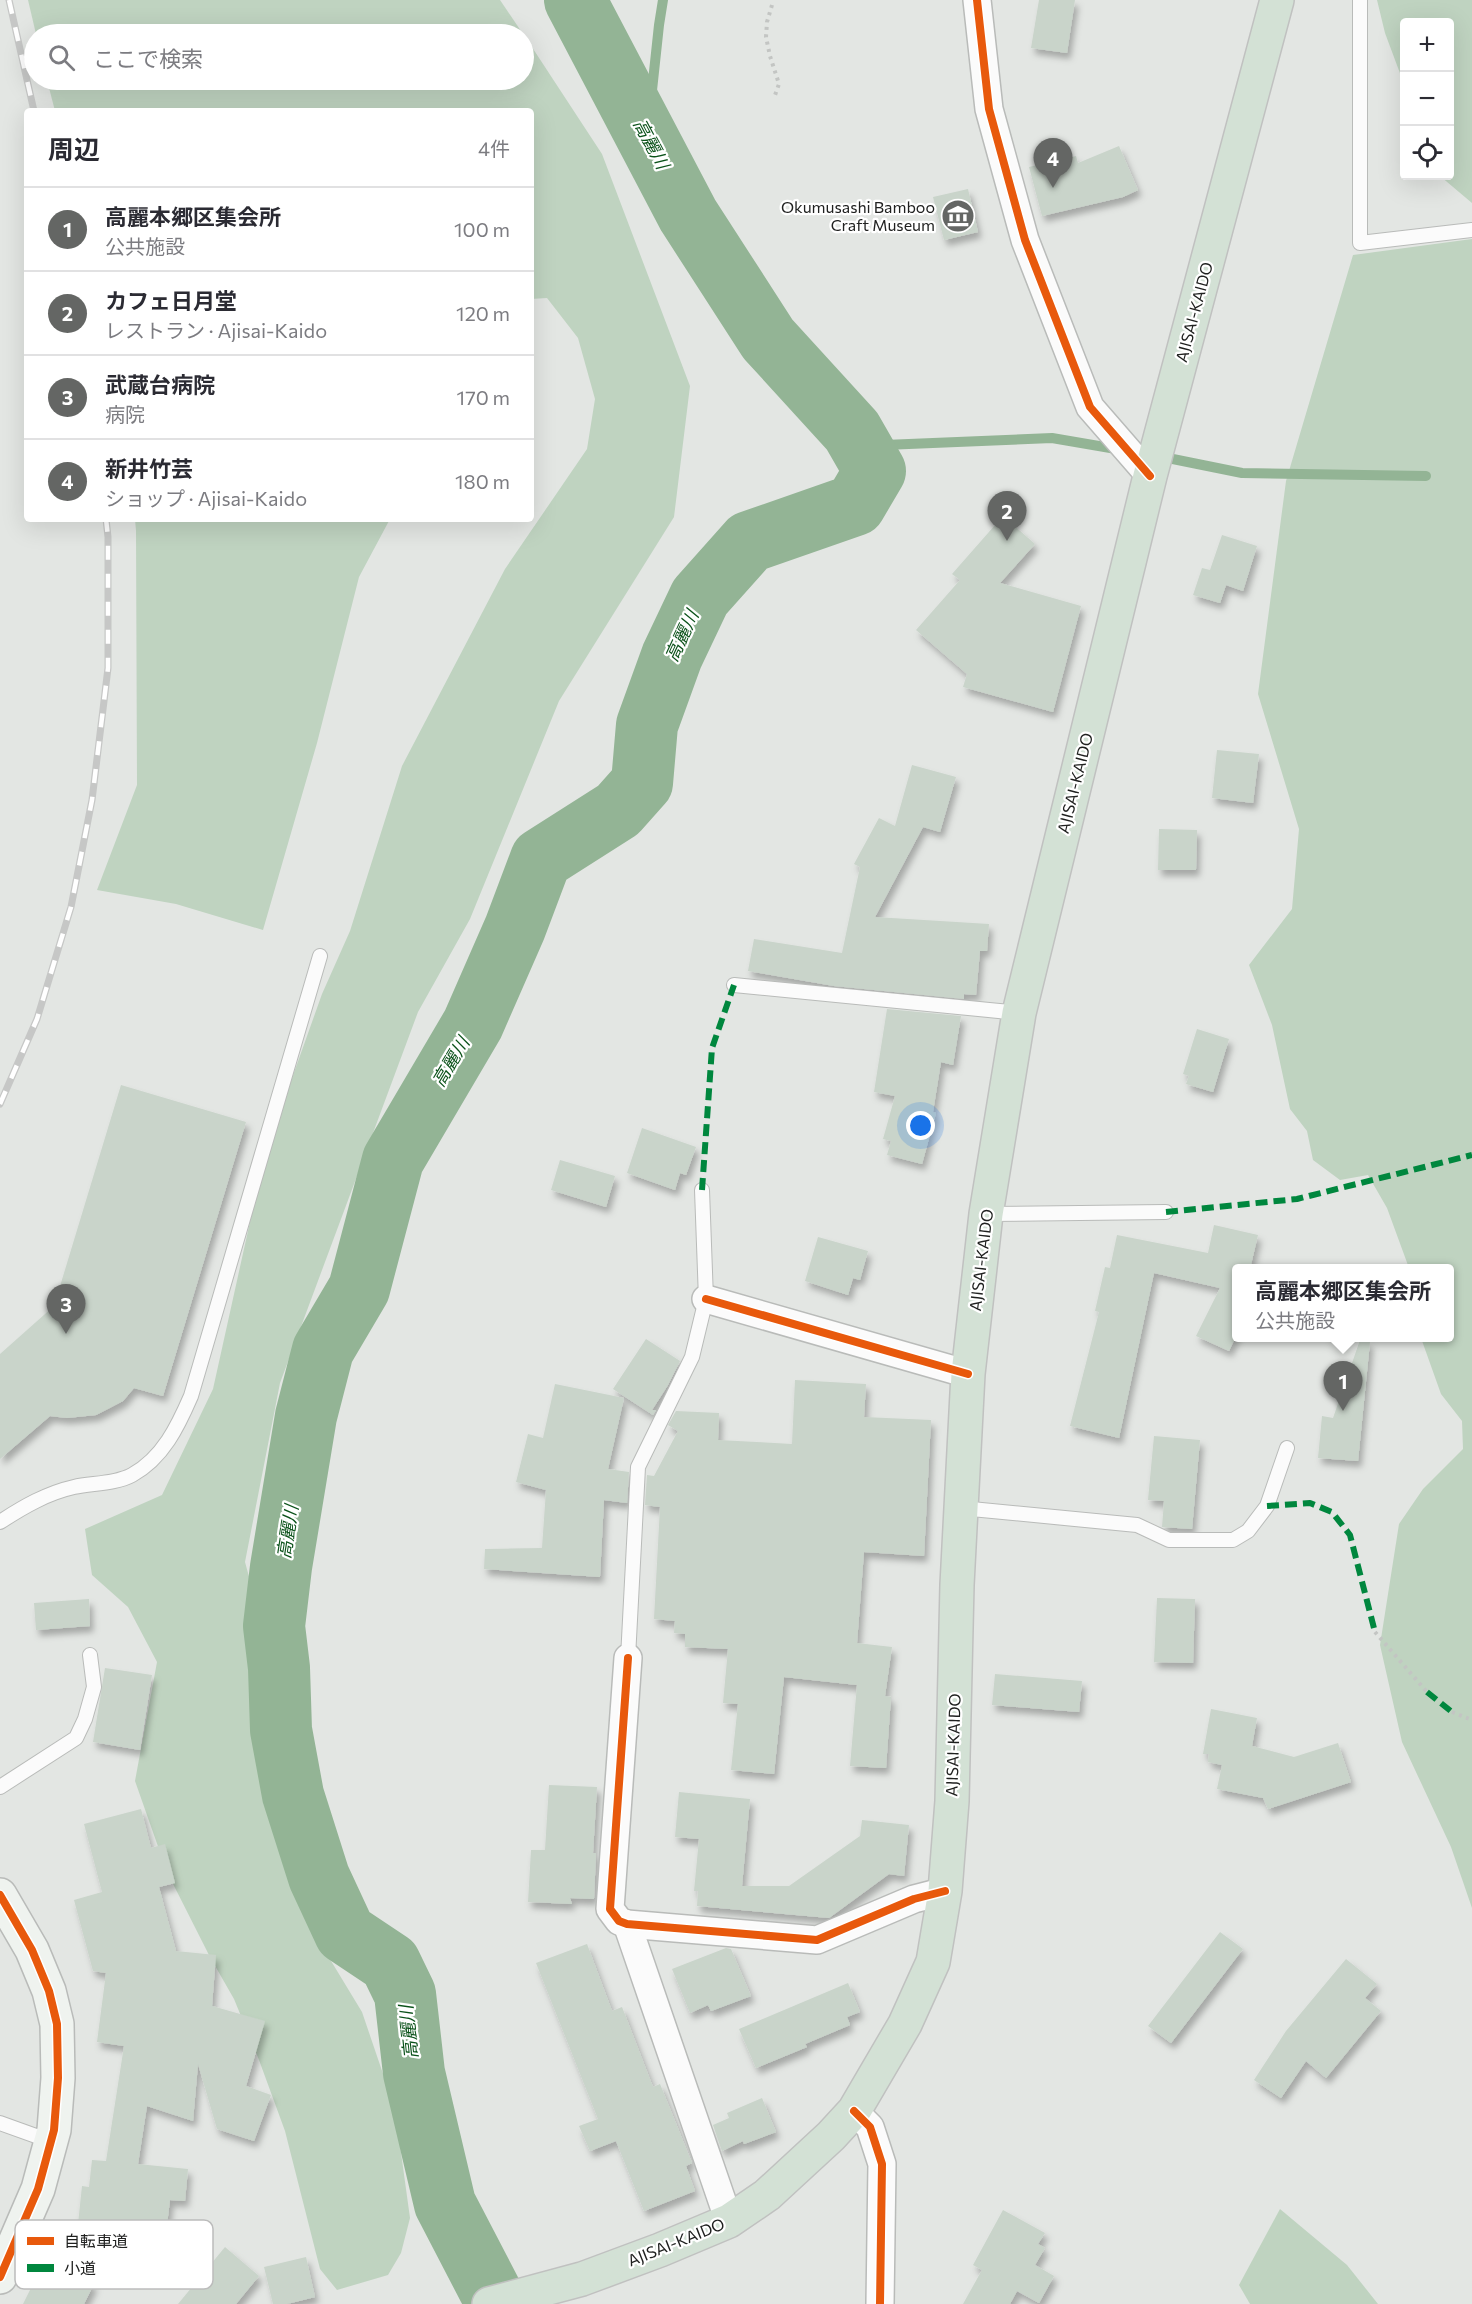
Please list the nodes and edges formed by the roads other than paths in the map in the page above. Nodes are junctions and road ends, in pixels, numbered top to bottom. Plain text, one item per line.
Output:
1 (977, 0) edge
2 (1277, 0) edge
3 (1360, 0) edge
4 (1472, 230) edge
5 (1154, 463) junction
6 (320, 956) dead end
7 (734, 985) dead end
8 (1019, 1013) junction
9 (702, 1190) dead end
10 (1166, 1212) dead end
11 (986, 1215) junction
12 (706, 1299) junction
13 (968, 1374) junction
14 (1287, 1448) dead end
15 (961, 1508) junction
16 (0, 1522) edge
17 (90, 1655) dead end
18 (628, 1658) joint
19 (0, 1787) edge
20 (945, 1892) junction
21 (0, 1895) edge
22 (627, 1924) junction
23 (854, 2111) junction
24 (0, 2123) edge
25 (50, 2141) junction
26 (25, 2220) edge
27 (729, 2221) junction
28 (15, 2242) edge
29 (0, 2277) edge
30 (489, 2304) edge
31 (880, 2304) edge

1 - 5 street
2 - 5 highway, AJISAI-KAIDO
3 - 4 lane
5 - 8 highway, AJISAI-KAIDO
6 - 16 lane
7 - 8 lane
8 - 11 highway, AJISAI-KAIDO
9 - 12 lane
10 - 11 lane
11 - 13 highway, AJISAI-KAIDO
12 - 13 street
12 - 18 lane
13 - 15 highway, AJISAI-KAIDO
14 - 15 lane
15 - 20 highway, AJISAI-KAIDO
17 - 19 lane
18 - 22 street
20 - 22 street
20 - 23 highway, AJISAI-KAIDO
21 - 25 street
22 - 27 street
23 - 27 highway, AJISAI-KAIDO
23 - 31 street
24 - 25 lane
25 - 26 street
27 - 30 highway, AJISAI-KAIDO
28 - 29 street

